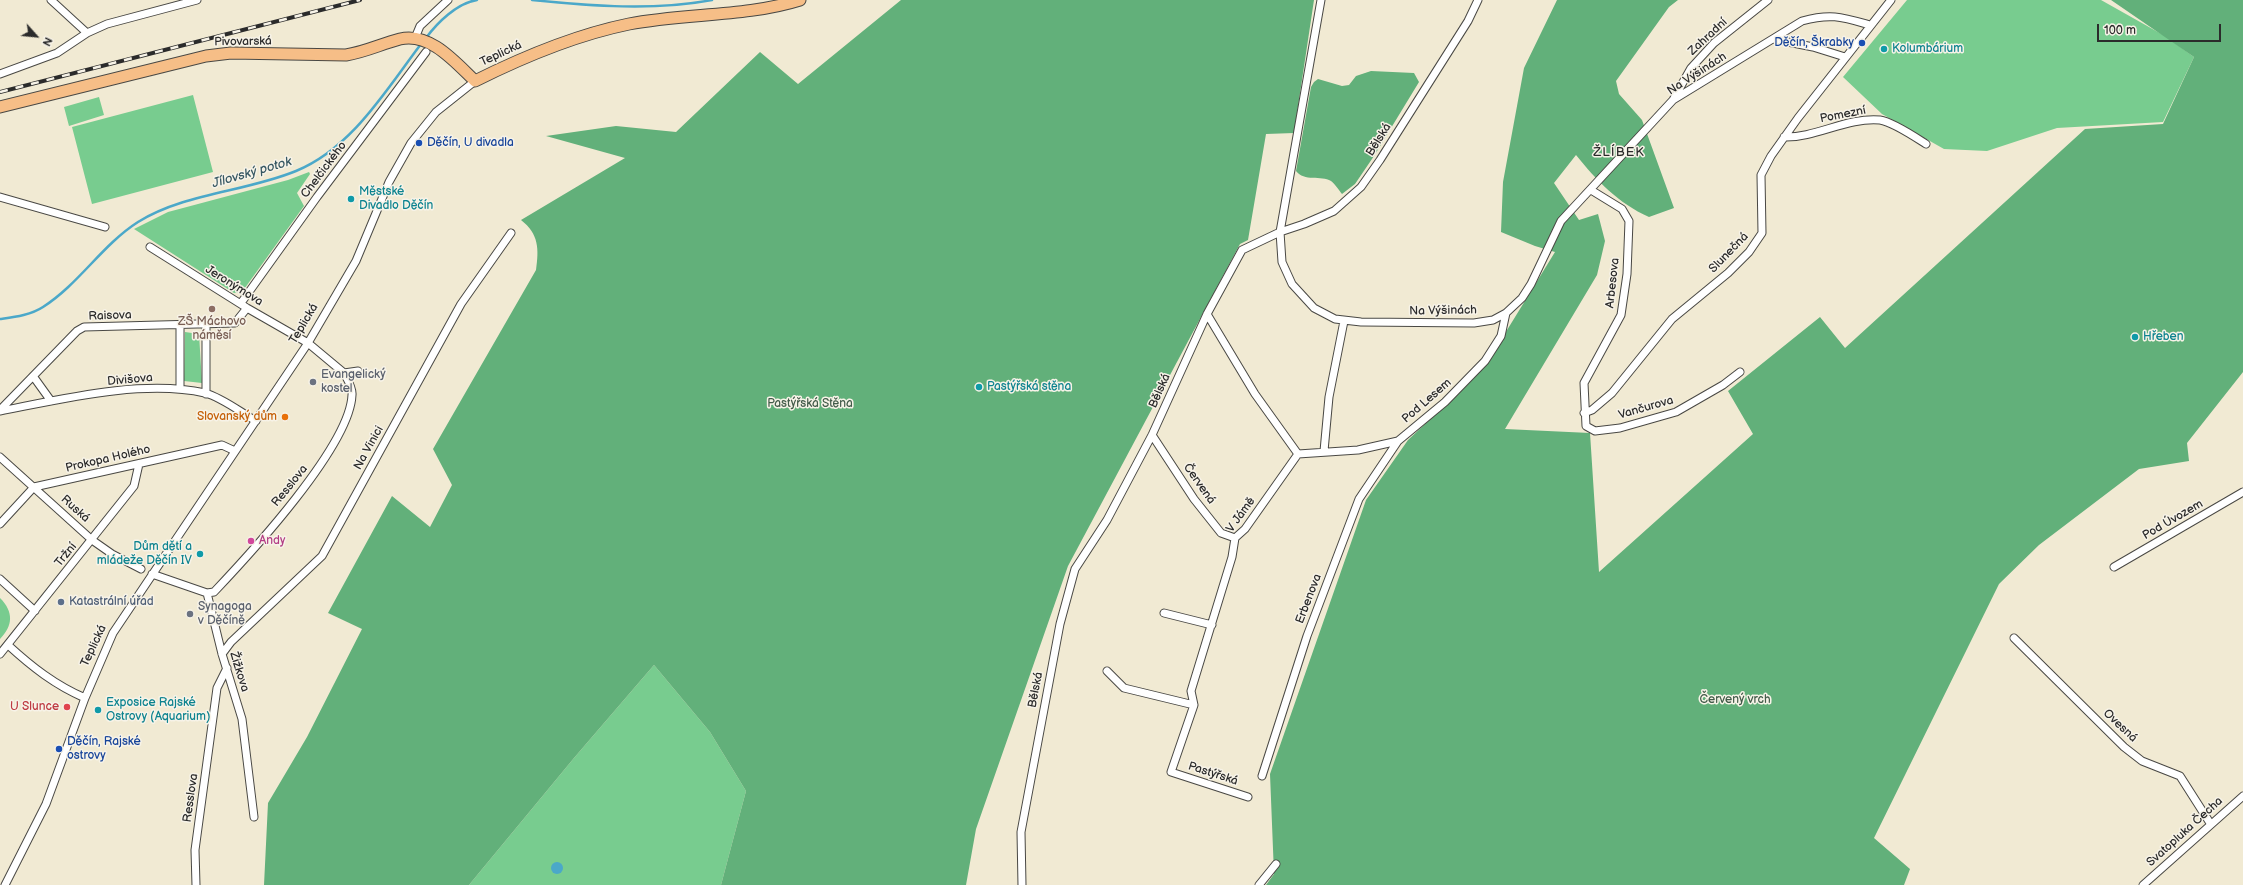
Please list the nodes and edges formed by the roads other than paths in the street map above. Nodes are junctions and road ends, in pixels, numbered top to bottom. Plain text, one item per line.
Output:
1 (52, 0) edge
2 (197, 0) edge
3 (448, 0) edge
4 (800, 0) edge
5 (1321, 0) edge
6 (1478, 0) edge
7 (1768, 0) edge
8 (1891, 0) edge
9 (1870, 25) junction
10 (87, 32) junction
11 (417, 39) junction
12 (1772, 39) junction
13 (429, 48) junction
14 (1845, 57) junction
15 (0, 74) edge
16 (475, 80) junction
17 (1673, 100) junction
18 (0, 107) edge
19 (1784, 137) junction
20 (1926, 144) dead end
21 (1591, 190) junction
22 (0, 197) edge
23 (105, 227) dead end
24 (1280, 232) junction
25 (511, 233) dead end
26 (150, 247) dead end
27 (244, 306) junction
28 (1506, 313) junction
29 (1207, 314) junction
30 (1344, 321) junction
31 (206, 322) junction
32 (180, 326) junction
33 (308, 343) junction
34 (358, 371) dead end
35 (1740, 372) dead end
36 (344, 373) junction
37 (34, 376) junction
38 (180, 390) junction
39 (206, 394) junction
40 (51, 401) junction
41 (0, 411) edge
42 (1584, 413) junction
43 (256, 421) junction
44 (1152, 435) junction
45 (1398, 441) junction
46 (235, 451) junction
47 (1324, 452) junction
48 (1298, 454) junction
49 (0, 457) edge
50 (139, 464) junction
51 (34, 487) junction
52 (2243, 492) edge
53 (0, 524) edge
54 (1235, 538) junction
55 (92, 540) junction
56 (2114, 567) dead end
57 (141, 569) dead end
58 (152, 574) junction
59 (0, 579) edge
60 (207, 593) junction
61 (35, 611) junction
62 (1164, 612) dead end
63 (1212, 625) junction
64 (2014, 638) dead end
65 (8, 646) junction
66 (0, 654) edge
67 (222, 654) junction
68 (227, 668) junction
69 (1107, 671) dead end
70 (85, 698) junction
71 (1194, 705) junction
72 (1171, 772) joint
73 (1262, 776) dead end
74 (2243, 796) edge
75 (1248, 797) dead end
76 (254, 817) dead end
77 (2210, 824) junction
78 (1276, 864) dead end
79 (5, 885) edge
80 (196, 885) edge
81 (1022, 885) edge
82 (1259, 885) edge
83 (2143, 885) edge

1 - 10 street
2 - 10 street
3 - 11 street
4 - 16 main road, Teplická
5 - 24 street, Na Výšinách
6 - 24 street, Bělská
7 - 17 street, Zahradní
8 - 9 street, Slunečná
9 - 12 street, Na Výšinách
9 - 14 street, Slunečná
10 - 15 street
11 - 13 main road, Pivovarská
11 - 18 main road, Pivovarská
12 - 14 street
12 - 17 street, Na Výšinách
13 - 16 main road, Pivovarská
13 - 27 street, Chelčického
14 - 19 street, Slunečná
16 - 33 street, Teplická
17 - 21 street, Na Výšinách
19 - 20 street, Pomezní
19 - 42 street, Slunečná
21 - 28 street, Na Výšinách
21 - 42 street, Arbesova
22 - 23 street
24 - 29 street, Bělská
24 - 30 street, Na Výšinách
25 - 67 street, Na Vinici
26 - 27 street, Jeronýmova
27 - 31 street, Raisova
27 - 33 street, Jeronýmova
28 - 30 street, Na Výšinách
28 - 45 street, Pod Lesem
29 - 44 street, Bělská
29 - 48 street
30 - 47 street
31 - 32 street, Raisova
31 - 39 street
32 - 37 street, Raisova
32 - 38 street
33 - 36 street, Jeronýmova
33 - 43 street, Teplická
34 - 36 street
35 - 42 street, Vančurova
36 - 60 street, Resslova
37 - 40 street
37 - 41 street, Raisova
38 - 39 street, Divišova
38 - 40 street, Divišova
39 - 43 street, Divišova
40 - 41 street, Divišova
43 - 46 street, Teplická
44 - 54 street, Červená
44 - 81 street, Bělská
45 - 47 street, Pod Lesem
45 - 73 street, Erbenova
46 - 50 street, Prokopa Holého
46 - 58 street, Teplická
47 - 48 street
48 - 54 street, V Jámě
49 - 51 street, Ruská
50 - 51 street, Prokopa Holého
50 - 55 street, Tržní
51 - 53 street
51 - 55 street, Ruská
52 - 56 street, Pod Úvozem
54 - 63 street, V Jámě
55 - 57 street, Ruská
55 - 61 street, Tržní
58 - 60 street
58 - 70 street, Teplická
59 - 61 street
60 - 67 street, Žižkova
61 - 65 street, Tržní
62 - 63 street
63 - 71 street, V Jámě
64 - 77 street, Ovesná
65 - 66 street, Tržní
65 - 70 street
67 - 68 street, Žižkova
68 - 76 street, Žižkova
68 - 80 street, Resslova
69 - 71 street
70 - 79 street, Teplická
71 - 72 street, V Jámě
72 - 75 street, Pastýřská
74 - 77 street, Svatopluka Čecha
77 - 83 street, Svatopluka Čecha
78 - 82 street

